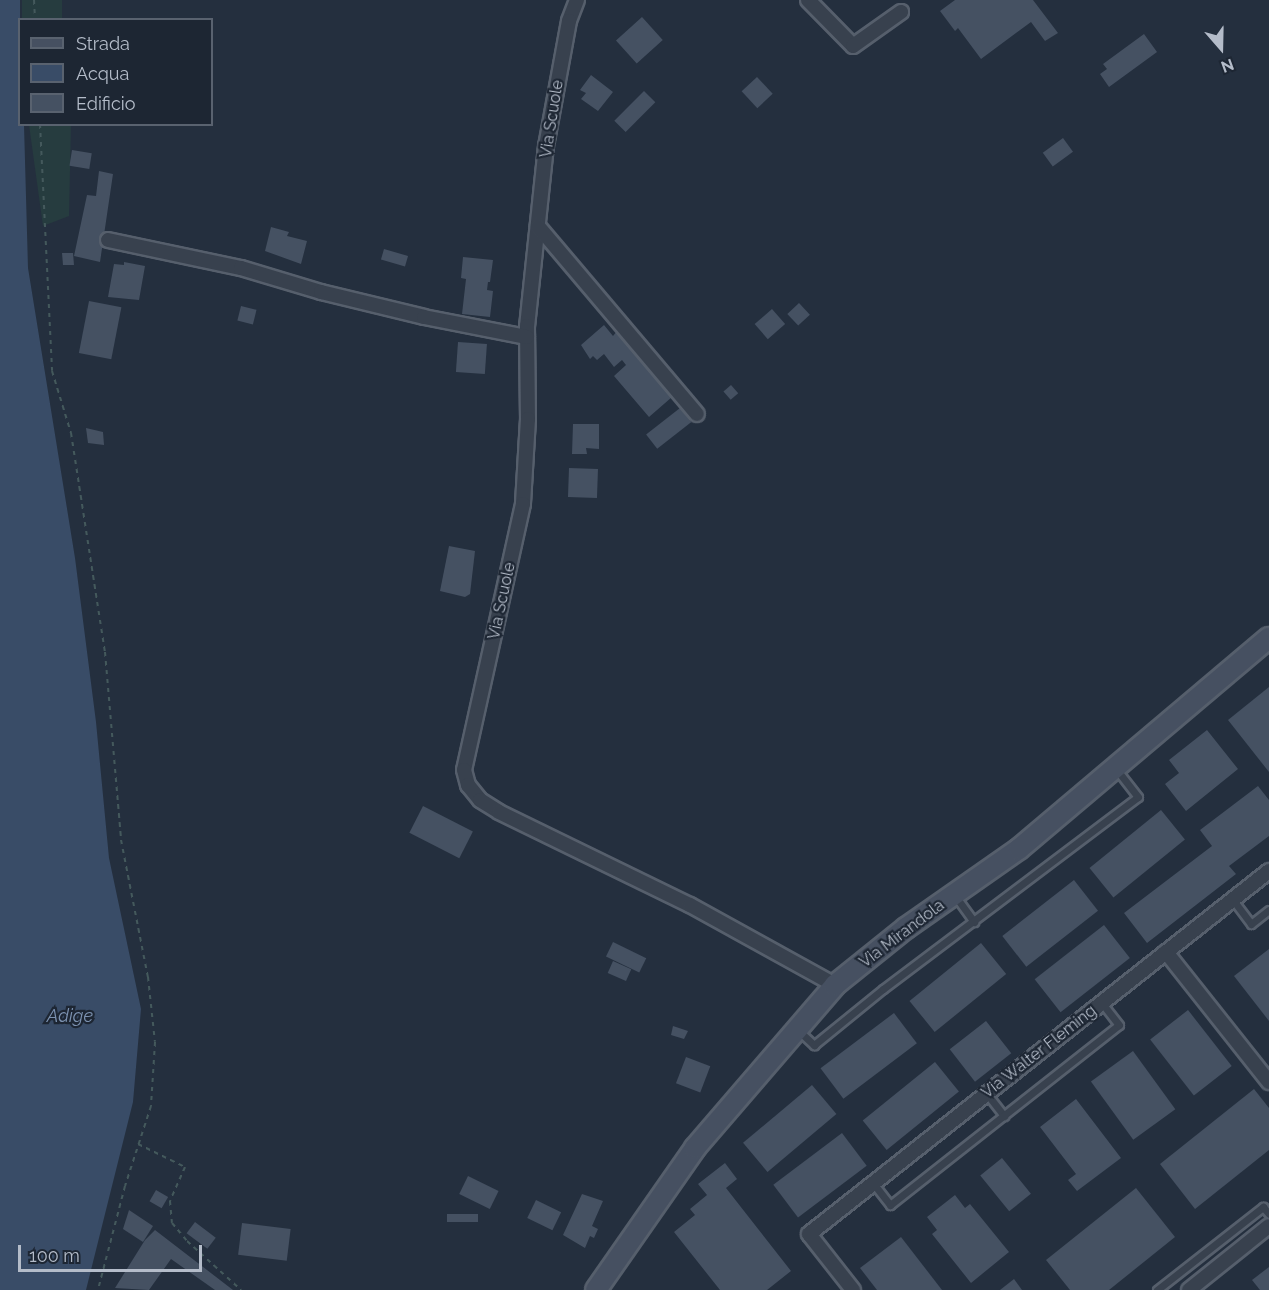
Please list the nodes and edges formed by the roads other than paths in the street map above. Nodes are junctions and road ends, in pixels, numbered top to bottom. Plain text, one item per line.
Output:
1 (577, 0) edge
2 (808, 0) edge
3 (901, 12) dead end
4 (538, 226) junction
5 (108, 240) dead end
6 (527, 337) junction
7 (697, 414) dead end
8 (1268, 642) edge
9 (1116, 768) junction
10 (1269, 871) edge
11 (954, 895) junction
12 (1233, 900) junction
13 (1269, 910) edge
14 (974, 922) junction
15 (1166, 952) junction
16 (835, 985) junction
17 (1102, 1003) junction
18 (797, 1029) junction
19 (1269, 1082) edge
20 (987, 1094) junction
21 (1004, 1116) junction
22 (873, 1183) junction
23 (1269, 1214) edge
24 (1269, 1226) edge
25 (596, 1290) edge
26 (853, 1290) edge
27 (1157, 1290) edge
28 (1189, 1290) edge

1 - 4 street, Via Scuole
2 - 3 street
4 - 6 street, Via Scuole
4 - 7 street
5 - 6 street
6 - 16 street, Via Scuole
8 - 9 street, Via Mirandola
9 - 11 street, Via Mirandola
9 - 14 lane
10 - 12 street, Via Walter Fleming
11 - 14 lane
11 - 16 street, Via Mirandola
12 - 13 lane
12 - 15 street, Via Walter Fleming
14 - 18 lane
15 - 17 street, Via Walter Fleming
15 - 19 street
16 - 18 street, Via Mirandola
17 - 20 street, Via Walter Fleming
17 - 21 lane
18 - 25 street, Via Mirandola
20 - 21 lane
20 - 22 street, Via Walter Fleming
21 - 22 lane
22 - 26 street, Via Walter Fleming
23 - 27 lane
24 - 28 street

